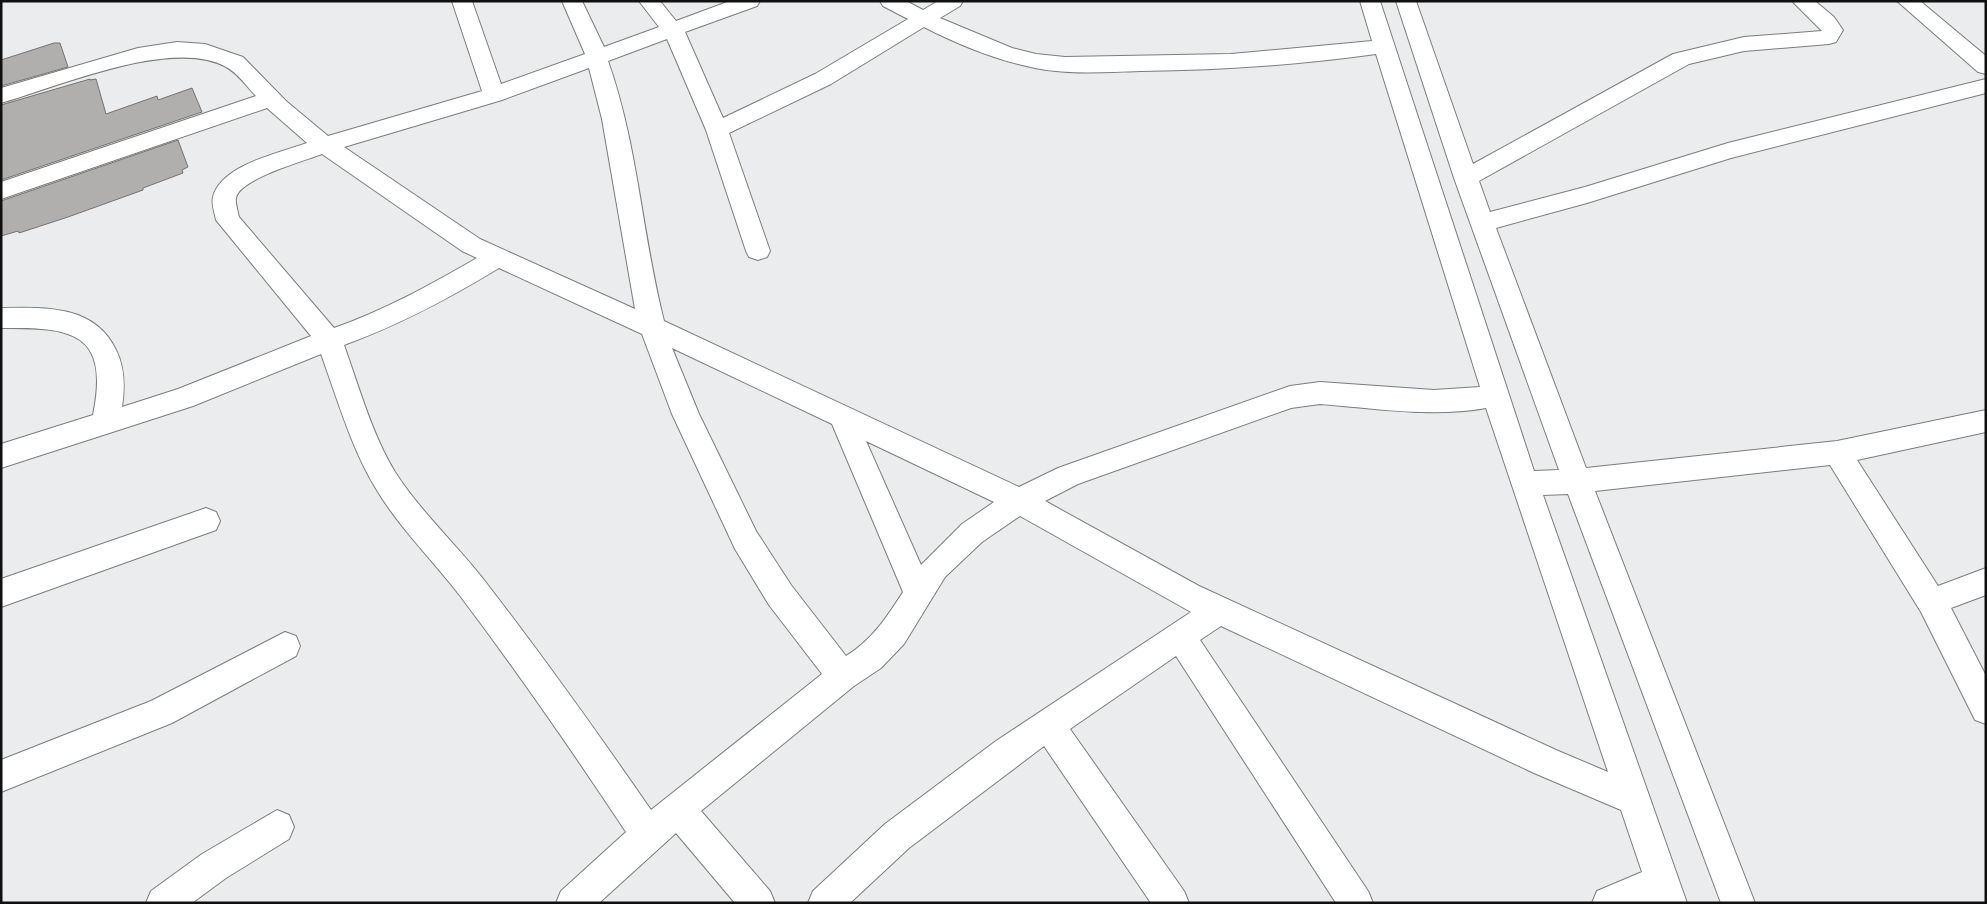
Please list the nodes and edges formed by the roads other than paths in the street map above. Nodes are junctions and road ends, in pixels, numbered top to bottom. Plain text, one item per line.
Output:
1 (462, 1) edge
2 (572, 1) edge
3 (649, 1) edge
4 (750, 1) edge
5 (890, 1) edge
6 (953, 1) edge
7 (1370, 1) edge
8 (1406, 1) edge
9 (1802, 1) edge
10 (1907, 1) edge
11 (924, 20) junction
12 (673, 30) junction
13 (1384, 46) junction
14 (597, 57) junction
15 (1986, 68) edge
16 (1986, 86) edge
17 (1, 96) edge
18 (494, 96) junction
19 (271, 99) junction
20 (717, 130) junction
21 (324, 145) junction
22 (1466, 178) junction
23 (1, 191) edge
24 (1483, 223) junction
25 (758, 251) dead end
26 (498, 258) junction
27 (1, 318) edge
28 (652, 327) junction
29 (329, 340) junction
30 (1496, 395) junction
31 (842, 416) junction
32 (1986, 421) edge
33 (105, 424) junction
34 (1838, 453) junction
35 (1, 456) edge
36 (1577, 481) junction
37 (1525, 484) junction
38 (1019, 501) junction
39 (206, 521) dead end
40 (1986, 581) edge
41 (918, 592) junction
42 (1, 593) edge
43 (1932, 602) junction
44 (1219, 610) junction
45 (1180, 636) junction
46 (285, 646) dead end
47 (843, 676) junction
48 (1986, 709) edge
49 (1048, 725) junction
50 (1, 776) edge
51 (1634, 799) junction
52 (677, 809) junction
53 (277, 827) dead end
54 (648, 835) junction
55 (1666, 891) edge
56 (163, 903) edge
57 (573, 903) edge
58 (758, 903) edge
59 (825, 903) edge
60 (1172, 903) edge
61 (1356, 903) edge
62 (1609, 903) edge
63 (1738, 903) edge

1 - 18 street
2 - 14 street
3 - 12 street
4 - 12 street
5 - 11 street
6 - 11 street
7 - 13 street
8 - 22 street
9 - 22 street
10 - 15 street
11 - 13 street
11 - 20 street
12 - 14 street
12 - 20 street
13 - 30 street
14 - 18 street
14 - 28 street
16 - 24 street
17 - 19 street
18 - 21 street
19 - 21 street
19 - 23 street
20 - 25 street
21 - 26 street
21 - 29 street
22 - 24 street
24 - 36 street
26 - 28 street
26 - 29 street
27 - 33 street
28 - 31 street
28 - 47 street
29 - 33 street
29 - 54 street
30 - 37 street
30 - 38 street
31 - 38 street
31 - 41 street
32 - 34 street
33 - 35 street
34 - 36 street
34 - 43 street
36 - 37 street
36 - 63 street
37 - 51 street
38 - 41 street
38 - 44 street
39 - 42 street
40 - 43 street
41 - 47 street
43 - 48 street
44 - 45 street
44 - 51 street
45 - 49 street
45 - 61 street
46 - 50 street
47 - 52 street
49 - 59 street
49 - 60 street
51 - 55 street
52 - 54 street
52 - 58 street
53 - 56 street
54 - 57 street
55 - 62 street

